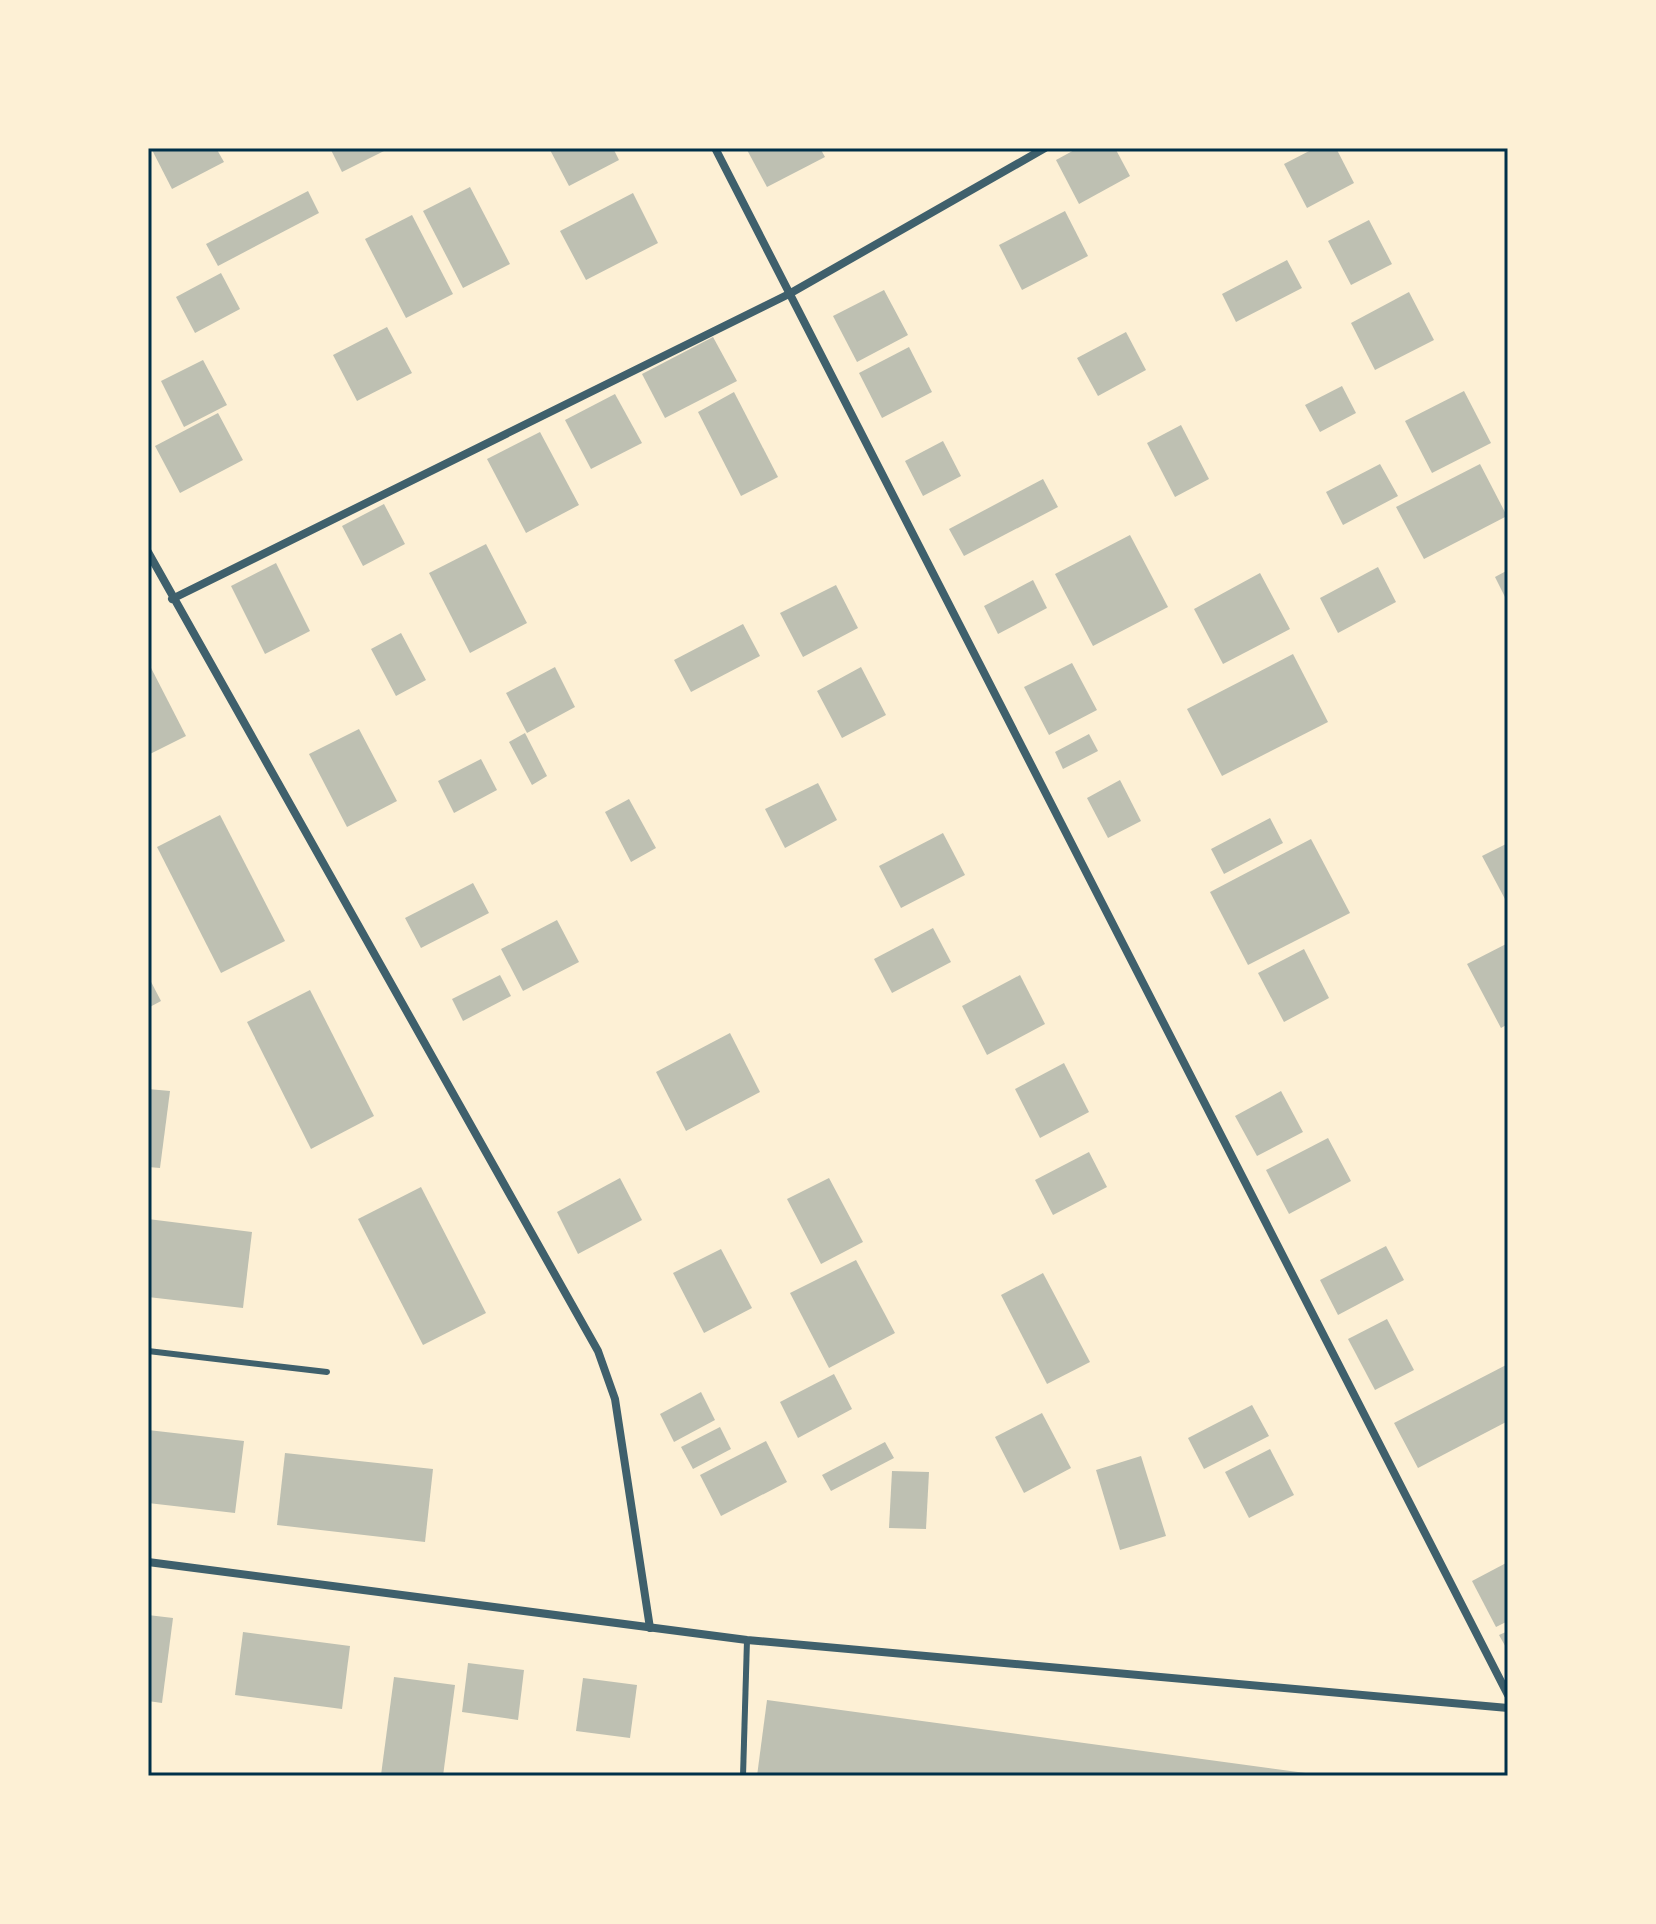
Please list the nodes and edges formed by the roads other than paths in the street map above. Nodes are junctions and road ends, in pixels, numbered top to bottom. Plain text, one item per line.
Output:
1 (715, 148) edge
2 (1045, 148) edge
3 (789, 294) junction
4 (148, 552) edge
5 (172, 599) junction
6 (148, 1351) edge
7 (327, 1372) dead end
8 (148, 1562) edge
9 (650, 1628) junction
10 (747, 1640) junction
11 (1508, 1695) edge
12 (1508, 1708) edge
13 (743, 1776) edge

1 - 3 street
2 - 3 street
3 - 5 street
3 - 11 street
4 - 5 street
5 - 9 street
6 - 7 lane
8 - 9 street
9 - 10 street
10 - 12 street
10 - 13 lane

